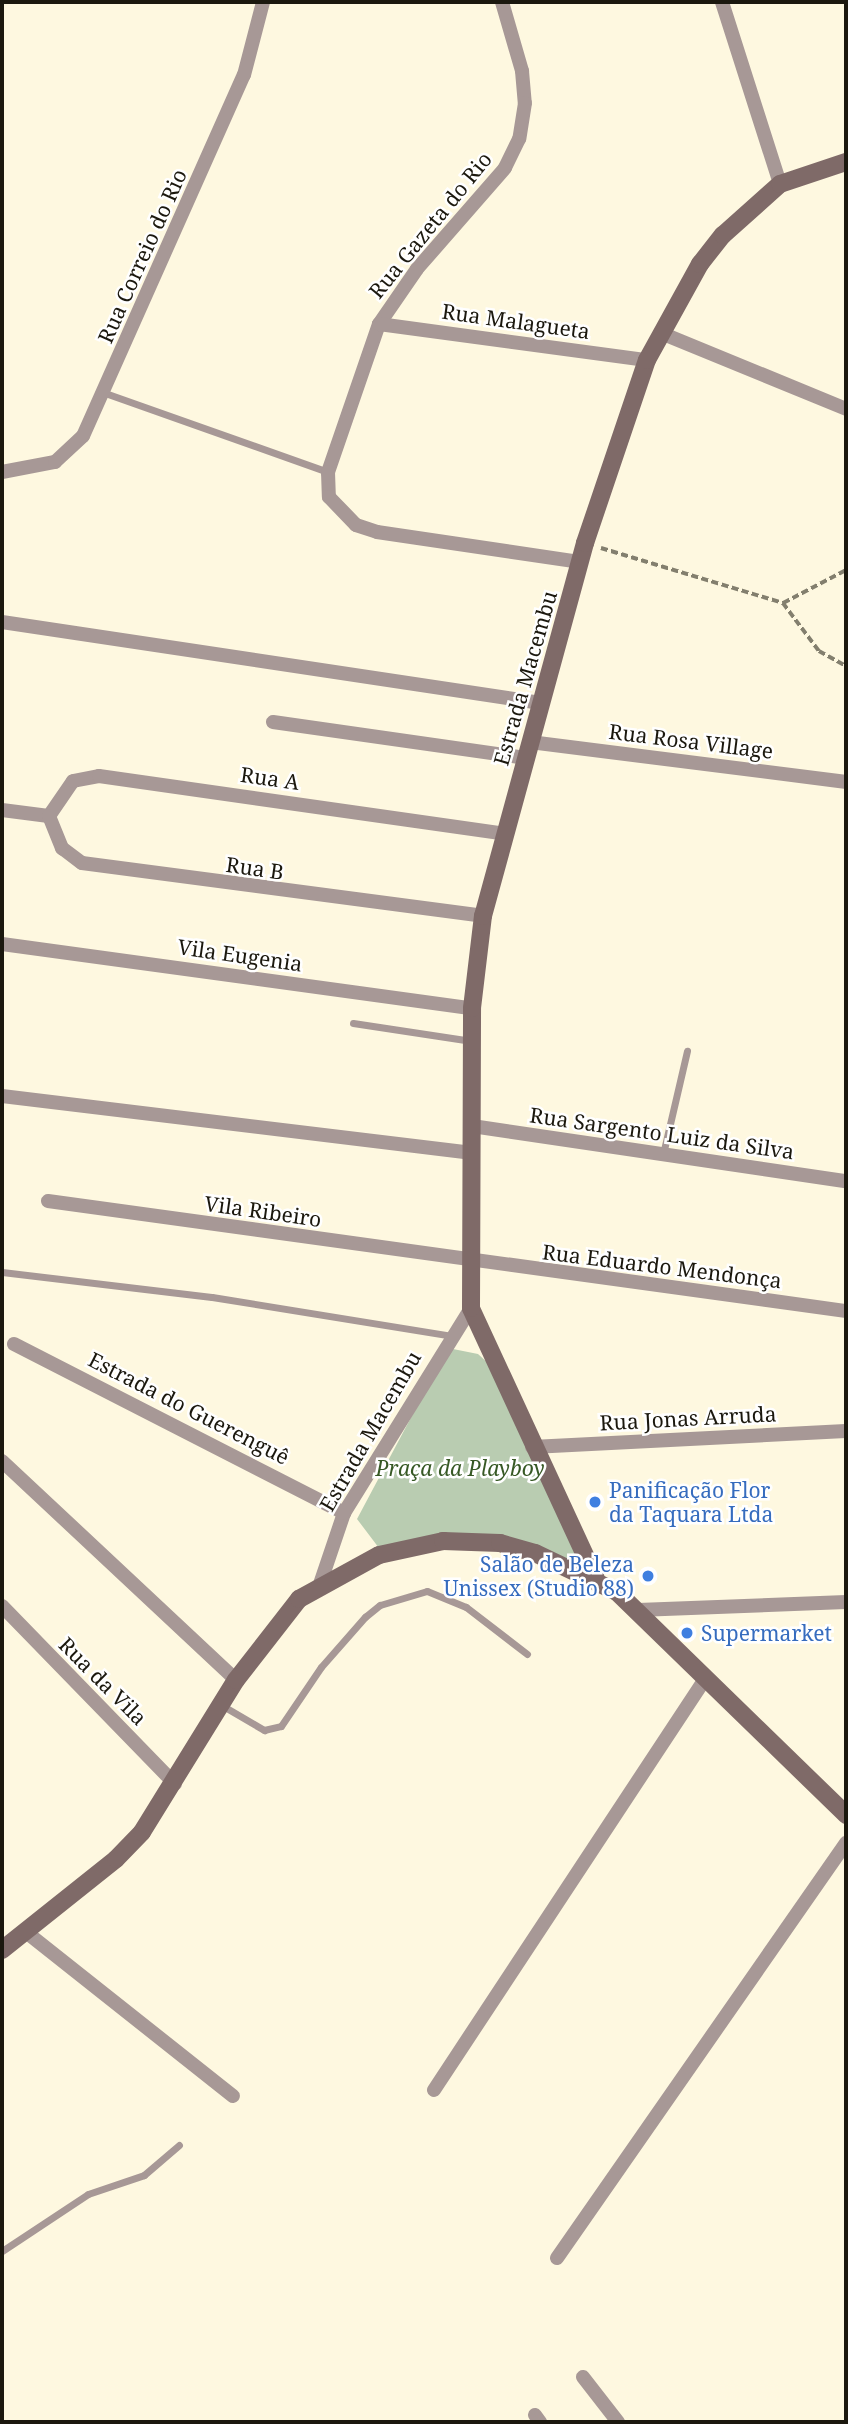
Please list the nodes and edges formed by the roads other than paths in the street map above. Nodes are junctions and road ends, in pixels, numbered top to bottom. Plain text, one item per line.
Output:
1 (263, 2) edge
2 (502, 2) edge
3 (722, 2) edge
4 (846, 162) edge
5 (780, 184) junction
6 (379, 324) junction
7 (661, 332) junction
8 (648, 360) junction
9 (105, 393) junction
10 (846, 409) edge
11 (2, 472) edge
12 (328, 472) junction
13 (581, 562) junction
14 (2, 622) edge
15 (541, 704) junction
16 (273, 722) dead end
17 (528, 750) junction
18 (846, 782) edge
19 (2, 810) edge
20 (49, 816) junction
21 (504, 834) junction
22 (483, 916) junction
23 (2, 944) edge
24 (472, 1008) junction
25 (353, 1023) dead end
26 (472, 1042) junction
27 (687, 1051) dead end
28 (2, 1096) edge
29 (472, 1126) junction
30 (473, 1153) junction
31 (663, 1154) junction
32 (846, 1181) edge
33 (48, 1201) dead end
34 (472, 1264) junction
35 (2, 1272) edge
36 (471, 1308) junction
37 (846, 1311) edge
38 (452, 1336) junction
39 (14, 1344) dead end
40 (846, 1431) edge
41 (532, 1447) junction
42 (2, 1461) edge
43 (344, 1513) junction
44 (596, 1578) junction
45 (320, 1584) junction
46 (846, 1602) edge
47 (2, 1606) edge
48 (638, 1610) junction
49 (527, 1654) dead end
50 (706, 1678) junction
51 (236, 1680) junction
52 (222, 1706) junction
53 (175, 1784) junction
54 (846, 1815) edge
55 (846, 1843) edge
56 (26, 1932) junction
57 (2, 1950) edge
58 (434, 2090) dead end
59 (233, 2096) dead end
60 (179, 2145) dead end
61 (2, 2251) edge
62 (557, 2258) dead end
63 (583, 2377) dead end
64 (618, 2422) edge

1 - 9 street, Rua Correio do Rio
2 - 6 street, Rua Gazeta do Rio
3 - 5 street
4 - 5 street, Estrada Macembu
5 - 7 street, Estrada Macembu
6 - 8 street, Rua Malagueta
6 - 12 street, Rua Gazeta do Rio
7 - 8 street, Estrada Macembu
7 - 10 street
8 - 13 street, Estrada Macembu
9 - 11 street, Rua Correio do Rio
9 - 12 lane
12 - 13 street
13 - 15 street, Estrada Macembu
14 - 15 street
15 - 17 street, Estrada Macembu
16 - 17 street, Rua Rosa Village
17 - 18 street, Rua Rosa Village
17 - 21 street, Estrada Macembu
19 - 20 street
20 - 21 street, Rua A
20 - 22 street, Rua B
21 - 22 street, Estrada Macembu
22 - 24 street, Estrada Macembu
23 - 24 street, Vila Eugenia
24 - 26 street, Estrada Macembu
25 - 26 lane
26 - 29 street, Estrada Macembu
27 - 31 lane
28 - 30 street
29 - 30 street, Estrada Macembu
29 - 31 street, Rua Sargento Luiz da Silva
30 - 34 street, Estrada Macembu
31 - 32 street, Rua Sargento Luiz da Silva
33 - 34 street, Vila Ribeiro
34 - 36 street, Estrada Macembu
34 - 37 street, Rua Eduardo Mendonça
35 - 38 lane
36 - 38 street, Estrada Macembu
36 - 41 street, Estrada Macembu
38 - 43 street, Estrada Macembu
39 - 43 street, Estrada do Guerenguê
40 - 41 street, Rua Jonas Arruda
41 - 44 street, Estrada Macembu
42 - 51 street
43 - 45 street, Estrada Macembu
44 - 45 street
44 - 48 street
45 - 51 street
46 - 48 street
47 - 53 street, Rua da Vila
48 - 50 street
49 - 52 lane
50 - 54 street
50 - 58 street
51 - 52 street
52 - 53 street
53 - 56 street
55 - 62 street
56 - 57 street
56 - 59 street
60 - 61 lane
63 - 64 street

